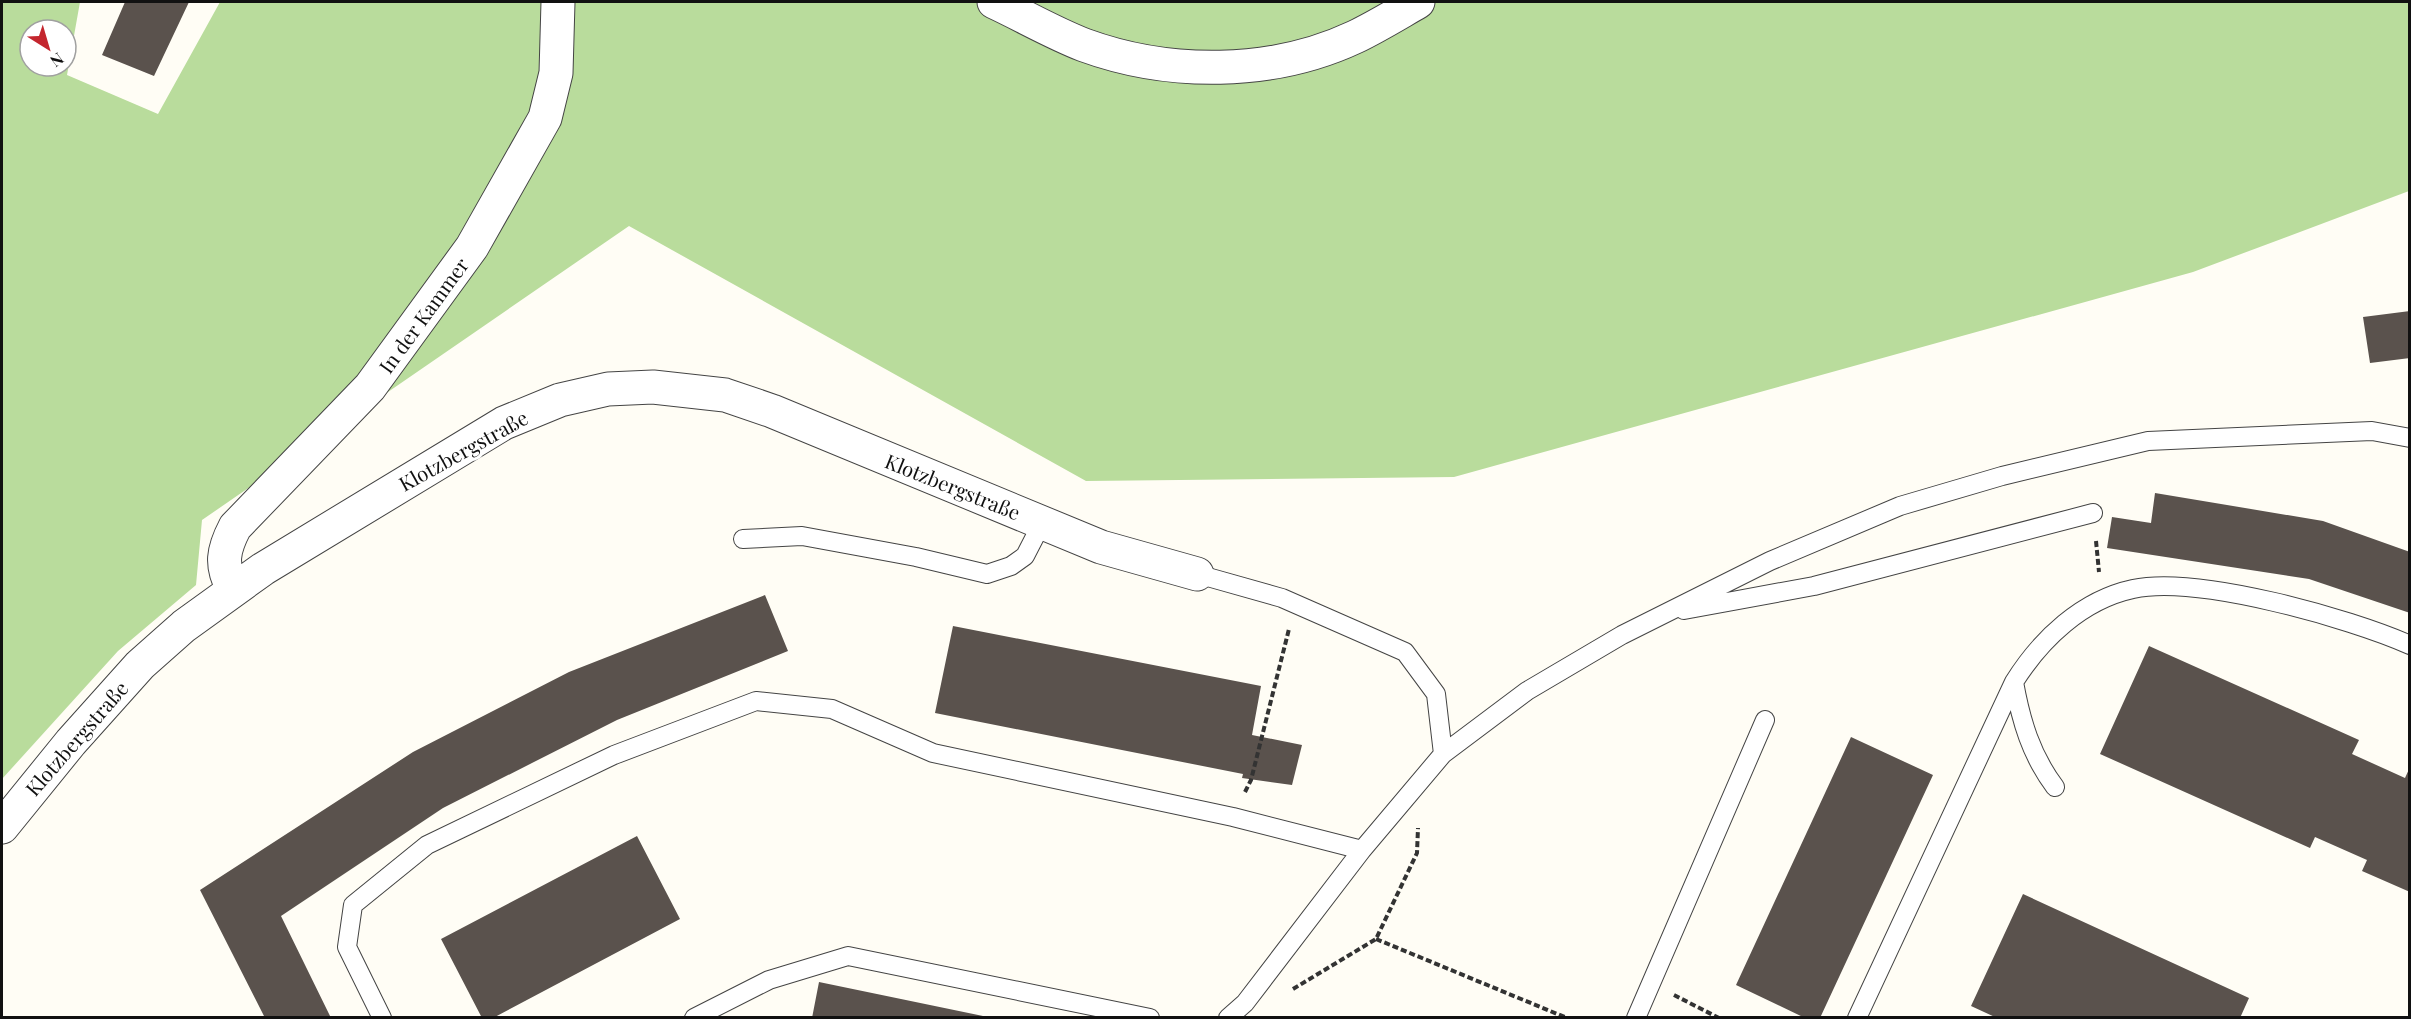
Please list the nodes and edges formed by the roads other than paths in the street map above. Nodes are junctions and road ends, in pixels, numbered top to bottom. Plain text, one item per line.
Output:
1 (558, 2) edge
2 (994, 2) edge
3 (1418, 2) edge
4 (2409, 438) edge
5 (2093, 513) road end
6 (1042, 523) junction
7 (743, 539) dead end
8 (1197, 574) joint
9 (233, 589) junction
10 (1662, 614) junction
11 (2409, 645) edge
12 (2014, 682) junction
13 (1765, 720) dead end
14 (1443, 754) junction
15 (2055, 787) dead end
16 (2, 827) edge
17 (1362, 850) junction
18 (381, 1017) edge
19 (694, 1017) edge
20 (1150, 1017) edge
21 (1228, 1017) edge
22 (1636, 1017) edge
23 (1857, 1017) edge

1 - 9 street, In der Kammer
2 - 3 street
4 - 10 lane
5 - 10 lane
6 - 7 lane
6 - 8 street, Klotzbergstraße
6 - 9 street, Klotzbergstraße
8 - 14 lane
9 - 16 street, Klotzbergstraße
10 - 14 lane
11 - 12 lane
12 - 15 lane
12 - 23 lane
13 - 22 lane
14 - 17 lane
17 - 18 lane
17 - 21 lane
19 - 20 lane

